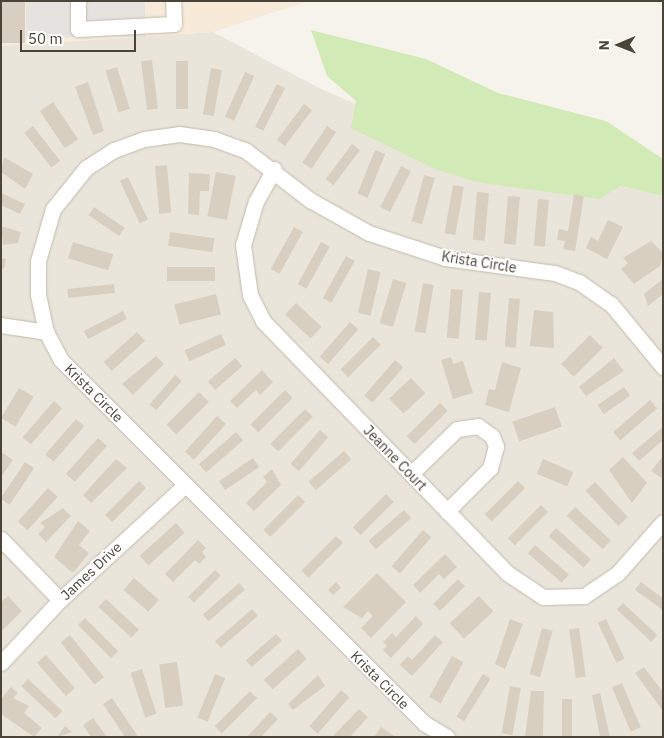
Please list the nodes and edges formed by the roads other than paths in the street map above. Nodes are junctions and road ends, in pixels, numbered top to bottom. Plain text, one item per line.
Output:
1 (78, 1) edge
2 (173, 1) edge
3 (274, 169) junction
4 (1, 325) edge
5 (46, 332) junction
6 (663, 367) edge
7 (411, 474) junction
8 (185, 485) junction
9 (447, 511) junction
10 (663, 522) edge
11 (1, 539) edge
12 (60, 600) junction
13 (1, 663) edge
14 (421, 730) edge
15 (447, 737) edge

1 - 2 street
3 - 5 street, Krista Circle
3 - 6 street, Krista Circle
3 - 7 street, Jeanne Court
4 - 5 street
5 - 8 street, Krista Circle
7 - 9 street, Jeanne Court
7 - 9 street
8 - 12 street, James Drive
8 - 14 street, Krista Circle
9 - 10 street, Jeanne Court
11 - 12 street
12 - 13 street, James Drive
14 - 15 street, Krista Circle

